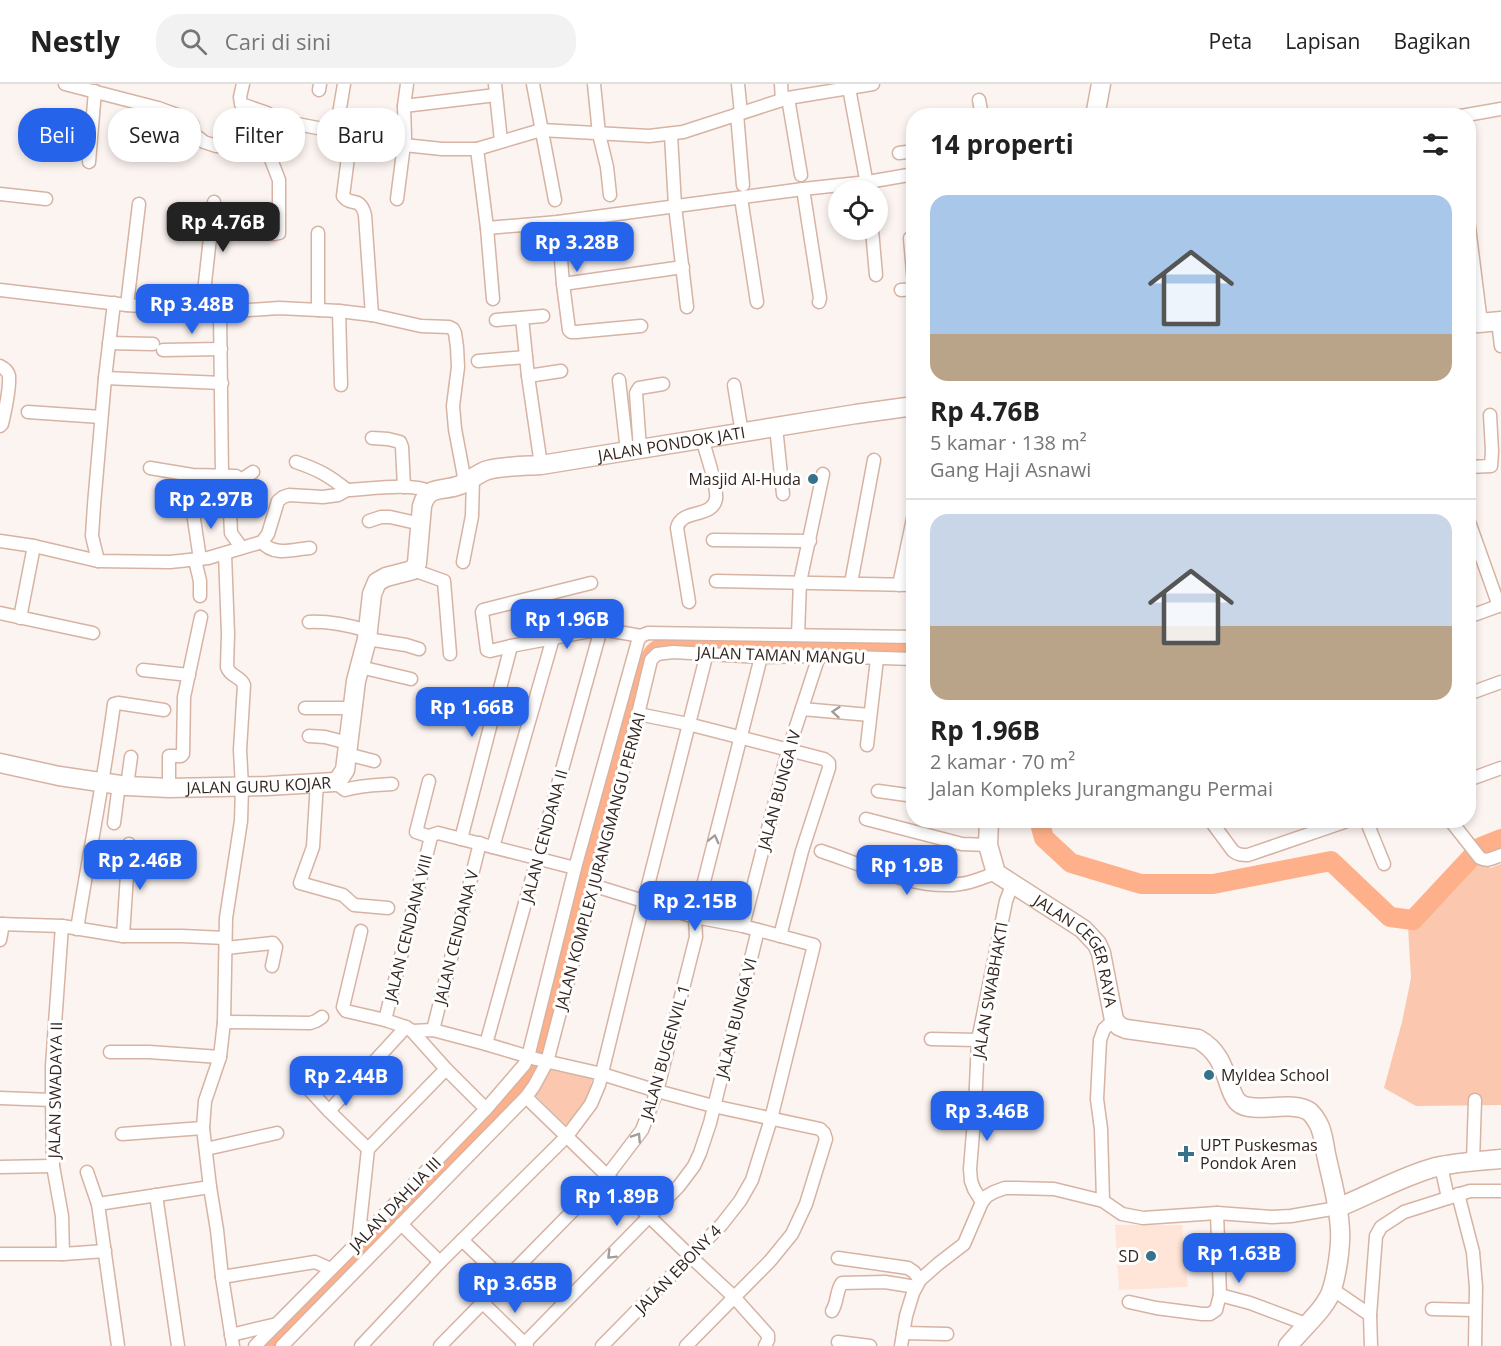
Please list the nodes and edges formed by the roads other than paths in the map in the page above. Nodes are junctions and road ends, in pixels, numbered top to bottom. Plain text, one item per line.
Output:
1 (243, 84) edge
2 (344, 84) edge
3 (407, 84) edge
4 (533, 84) edge
5 (594, 84) edge
6 (738, 84) edge
7 (781, 84) edge
8 (873, 84) edge
9 (1101, 84) edge
10 (71, 85) edge
11 (849, 88) junction
12 (496, 89) edge
13 (95, 91) junction
14 (785, 99) junction
15 (979, 100) dead end
16 (404, 106) joint
17 (94, 108) edge
18 (253, 108) edge
19 (340, 108) edge
20 (980, 108) edge
21 (1096, 108) edge
22 (1501, 109) edge
23 (739, 113) junction
24 (1476, 113) edge
25 (541, 130) junction
26 (599, 134) junction
27 (671, 135) junction
28 (501, 141) junction
29 (213, 145) edge
30 (405, 145) edge
31 (477, 148) junction
32 (906, 152) edge
33 (899, 153) dead end
34 (272, 162) edge
35 (347, 162) edge
36 (401, 162) edge
37 (801, 175) dead end
38 (906, 175) edge
39 (867, 179) edge
40 (743, 185) dead end
41 (803, 189) junction
42 (0, 194) edge
43 (610, 195) dead end
44 (741, 198) junction
45 (46, 199) dead end
46 (396, 199) dead end
47 (555, 200) dead end
48 (214, 202) dead end
49 (139, 204) dead end
50 (675, 206) junction
51 (558, 222) junction
52 (211, 224) junction
53 (487, 228) junction
54 (318, 233) dead end
55 (873, 240) edge
56 (1476, 254) edge
57 (683, 267) junction
58 (876, 275) dead end
59 (562, 284) junction
60 (0, 290) edge
61 (493, 299) dead end
62 (757, 302) dead end
63 (819, 302) dead end
64 (114, 303) junction
65 (127, 305) junction
66 (687, 307) dead end
67 (202, 310) junction
68 (318, 310) junction
69 (339, 311) junction
70 (220, 312) junction
71 (372, 315) junction
72 (543, 316) dead end
73 (522, 318) junction
74 (496, 320) dead end
75 (641, 326) dead end
76 (1493, 329) edge
77 (109, 342) junction
78 (221, 349) junction
79 (525, 357) junction
80 (478, 361) dead end
81 (0, 366) edge
82 (561, 371) dead end
83 (528, 376) junction
84 (105, 378) junction
85 (619, 380) dead end
86 (222, 383) junction
87 (663, 384) dead end
88 (341, 385) dead end
89 (734, 385) dead end
90 (906, 407) edge
91 (28, 412) dead end
92 (1490, 415) dead end
93 (101, 417) junction
94 (0, 426) edge
95 (776, 427) junction
96 (742, 433) junction
97 (372, 438) dead end
98 (702, 439) junction
99 (633, 450) junction
100 (874, 460) dead end
101 (296, 462) dead end
102 (541, 465) junction
103 (1476, 467) edge
104 (150, 468) dead end
105 (253, 472) dead end
106 (823, 474) dead end
107 (222, 476) junction
108 (241, 480) junction
109 (469, 480) junction
110 (404, 487) junction
111 (347, 490) junction
112 (432, 492) junction
113 (783, 494) dead end
114 (192, 506) dead end
115 (369, 521) dead end
116 (421, 524) junction
117 (713, 540) dead end
118 (1476, 540) edge
119 (0, 541) edge
120 (810, 541) junction
121 (262, 542) junction
122 (34, 546) junction
123 (241, 547) junction
124 (310, 548) dead end
125 (906, 552) edge
126 (225, 554) junction
127 (197, 559) junction
128 (98, 561) junction
129 (463, 562) dead end
130 (413, 570) junction
131 (716, 581) dead end
132 (800, 582) junction
133 (591, 583) dead end
134 (851, 583) junction
135 (899, 585) junction
136 (906, 585) edge
137 (200, 596) dead end
138 (689, 602) dead end
139 (1500, 605) edge
140 (0, 613) edge
141 (1476, 614) edge
142 (201, 617) dead end
143 (20, 618) junction
144 (309, 622) dead end
145 (601, 629) junction
146 (798, 632) junction
147 (93, 633) dead end
148 (368, 635) junction
149 (641, 636) junction
150 (906, 637) edge
151 (553, 638) junction
152 (511, 646) junction
153 (419, 648) dead end
154 (707, 653) junction
155 (450, 654) dead end
156 (819, 656) junction
157 (761, 657) junction
158 (877, 658) junction
159 (906, 659) edge
160 (651, 660) joint
161 (360, 667) junction
162 (143, 670) dead end
163 (189, 675) junction
164 (411, 679) dead end
165 (1501, 682) edge
166 (1476, 691) edge
167 (305, 708) dead end
168 (352, 708) junction
169 (802, 709) junction
170 (164, 710) dead end
171 (638, 714) junction
172 (870, 716) junction
173 (688, 724) junction
174 (309, 736) dead end
175 (740, 738) junction
176 (867, 745) dead end
177 (348, 748) junction
178 (788, 751) junction
179 (131, 757) dead end
180 (374, 762) dead end
181 (0, 763) edge
182 (1501, 768) edge
183 (1476, 777) edge
184 (429, 781) dead end
185 (325, 782) junction
186 (117, 784) junction
187 (392, 784) dead end
188 (242, 787) junction
189 (169, 788) junction
190 (878, 791) dead end
191 (906, 795) edge
192 (866, 819) dead end
193 (114, 823) dead end
194 (989, 828) edge
195 (1216, 828) edge
196 (1327, 828) edge
197 (1369, 828) edge
198 (1455, 828) edge
199 (431, 837) junction
200 (461, 839) junction
201 (129, 843) dead end
202 (480, 843) junction
203 (988, 845) junction
204 (494, 847) junction
205 (821, 851) dead end
206 (1501, 855) edge
207 (539, 858) junction
208 (1384, 864) dead end
209 (575, 868) junction
210 (996, 873) junction
211 (592, 885) junction
212 (1012, 885) junction
213 (644, 901) junction
214 (388, 908) dead end
215 (695, 917) junction
216 (2, 924) edge
217 (62, 926) junction
218 (743, 926) junction
219 (77, 930) junction
220 (758, 930) junction
221 (361, 931) dead end
222 (123, 936) junction
223 (780, 936) junction
224 (0, 940) edge
225 (225, 943) junction
226 (272, 966) dead end
227 (322, 1017) dead end
228 (385, 1020) junction
229 (1114, 1020) junction
230 (224, 1022) junction
231 (409, 1029) junction
232 (433, 1030) junction
233 (931, 1039) dead end
234 (978, 1041) junction
235 (486, 1044) junction
236 (110, 1052) dead end
237 (220, 1057) junction
238 (539, 1059) junction
239 (443, 1072) junction
240 (602, 1074) junction
241 (304, 1084) dead end
242 (657, 1091) junction
243 (526, 1097) junction
244 (0, 1098) edge
245 (52, 1100) junction
246 (1475, 1101) dead end
247 (713, 1106) junction
248 (486, 1109) junction
249 (329, 1111) junction
250 (771, 1119) junction
251 (203, 1128) junction
252 (277, 1133) dead end
253 (122, 1134) dead end
254 (567, 1136) junction
255 (368, 1149) junction
256 (207, 1155) junction
257 (1501, 1159) edge
258 (1473, 1161) junction
259 (53, 1166) junction
260 (1441, 1166) junction
261 (0, 1167) edge
262 (87, 1173) dead end
263 (607, 1176) junction
264 (210, 1187) junction
265 (1501, 1191) edge
266 (156, 1195) junction
267 (1453, 1196) junction
268 (1103, 1201) junction
269 (982, 1202) junction
270 (98, 1204) junction
271 (1337, 1208) junction
272 (1217, 1214) junction
273 (649, 1216) junction
274 (401, 1224) junction
275 (462, 1240) junction
276 (358, 1242) junction
277 (105, 1251) junction
278 (0, 1254) edge
279 (63, 1254) junction
280 (691, 1257) junction
281 (838, 1257) dead end
282 (440, 1262) junction
283 (331, 1269) junction
284 (222, 1277) junction
285 (505, 1281) junction
286 (918, 1283) junction
287 (1339, 1294) junction
288 (1220, 1295) junction
289 (734, 1297) junction
290 (1129, 1302) dead end
291 (483, 1304) junction
292 (1432, 1309) dead end
293 (1475, 1310) junction
294 (832, 1311) dead end
295 (1370, 1315) junction
296 (278, 1324) junction
297 (1306, 1324) junction
298 (903, 1333) junction
299 (947, 1334) dead end
300 (232, 1341) edge
301 (838, 1342) dead end
302 (524, 1345) edge
303 (118, 1346) edge
304 (178, 1346) edge
305 (255, 1346) edge
306 (282, 1346) edge
307 (361, 1346) edge
308 (440, 1346) edge
309 (602, 1346) edge
310 (686, 1346) edge
311 (765, 1346) edge
312 (870, 1346) edge
313 (902, 1346) edge
314 (1288, 1346) edge
315 (1371, 1346) edge
316 (1475, 1346) edge

1 - 18 street
2 - 19 street
3 - 16 street
4 - 25 street
5 - 26 street
6 - 23 street
7 - 14 street
8 - 11 street
9 - 21 street
10 - 13 street
11 - 14 street
11 - 39 street
12 - 16 street
12 - 28 street
13 - 17 street
13 - 29 street
14 - 23 street
14 - 37 street
15 - 20 street
22 - 24 street
23 - 27 street
23 - 40 street
25 - 26 street
25 - 28 street
25 - 47 street
26 - 27 street
26 - 43 street
27 - 50 street
28 - 31 street
30 - 31 street
31 - 53 street
32 - 33 street
34 - 52 street
35 - 71 street
36 - 46 street
38 - 39 street
39 - 41 street
41 - 44 street
41 - 63 street
42 - 45 street
44 - 50 street
44 - 62 street
48 - 52 street
49 - 65 street
50 - 51 street
50 - 57 street
51 - 53 street
51 - 59 street
52 - 67 street
53 - 61 street
54 - 68 street
55 - 58 street
56 - 76 street
57 - 59 street
57 - 66 street
59 - 75 street
60 - 64 street
64 - 65 street
64 - 77 street
65 - 67 street
67 - 70 street
68 - 69 street
68 - 70 street
69 - 71 street
69 - 88 street
70 - 78 street
71 - 109 street
72 - 73 street
73 - 74 street
73 - 79 street
77 - 78 street
77 - 84 street
78 - 86 street
79 - 80 street
79 - 83 street
81 - 94 street
82 - 83 street
83 - 102 street
84 - 86 street
84 - 93 street
85 - 99 street
86 - 107 street
87 - 99 street
89 - 96 street
90 - 95 street, JALAN PONDOK JATI
91 - 93 street
92 - 103 street
93 - 128 street
95 - 96 street, JALAN PONDOK JATI
95 - 113 street
96 - 98 street, JALAN PONDOK JATI
97 - 110 street
98 - 99 street, JALAN PONDOK JATI
98 - 138 street
99 - 102 street, JALAN PONDOK JATI
100 - 134 street
101 - 111 street
102 - 109 street, JALAN PONDOK JATI
104 - 107 street
105 - 108 street
106 - 120 street
107 - 108 street
108 - 123 street
109 - 112 street, JALAN PONDOK JATI
109 - 129 street
110 - 111 street
110 - 112 street
111 - 121 street
112 - 116 street
114 - 127 street
115 - 116 street
116 - 130 street
117 - 120 street
118 - 139 street
119 - 122 street
120 - 132 street
121 - 123 street
121 - 124 street
122 - 128 street
122 - 143 street
123 - 126 street
125 - 135 street
126 - 127 street
126 - 188 street
127 - 128 street
127 - 137 street
130 - 148 street, JALAN GURU KOJAR
130 - 155 street
131 - 132 street
132 - 134 street
132 - 146 street
133 - 152 street
134 - 135 street
135 - 136 street
139 - 141 street
140 - 143 street
142 - 163 street
143 - 147 street
144 - 148 street
145 - 149 street
145 - 151 street
145 - 207 street, JALAN CENDANA II
146 - 149 street
146 - 150 street
148 - 153 street
148 - 161 street, JALAN GURU KOJAR
149 - 209 street, JALAN KOMPLEX JURANGMANGU PERMAI
151 - 152 street
151 - 204 street
152 - 200 street
154 - 157 street, JALAN TAMAN MANGU
154 - 160 street, JALAN TAMAN MANGU
154 - 173 street
156 - 157 street, JALAN TAMAN MANGU
156 - 158 street, JALAN TAMAN MANGU
156 - 169 street, JALAN BUNGA IV
157 - 175 street
158 - 159 street, JALAN TAMAN MANGU
158 - 172 street
160 - 171 street, JALAN KOMPLEX JURANGMANGU PERMAI
161 - 164 street
161 - 168 street, JALAN GURU KOJAR
162 - 163 street
163 - 189 street
165 - 166 street
167 - 168 street
168 - 177 street, JALAN GURU KOJAR
172 -> 169 street
169 - 178 street, JALAN BUNGA IV
170 - 186 street
171 - 173 street
171 - 211 street, JALAN KOMPLEX JURANGMANGU PERMAI
172 - 176 street
173 - 175 street
173 - 213 street
174 - 177 street
175 - 178 street
215 -> 175 street
177 - 180 street
177 - 185 street, JALAN GURU KOJAR
178 - 218 street, JALAN BUNGA IV
178 - 223 street
179 - 186 street
181 - 186 street, JALAN GURU KOJAR
182 - 183 street
184 - 199 street
185 - 187 street
185 - 188 street, JALAN GURU KOJAR
185 - 214 street
186 - 189 street, JALAN GURU KOJAR
186 - 193 street
186 - 219 street
188 - 189 street, JALAN GURU KOJAR
188 - 225 street
190 - 191 street
192 - 203 street
194 - 203 street
195 - 196 street
197 - 208 street
198 - 206 street
199 - 200 street, JALAN KOMPLEX JURANGMANGU PERMAI
199 - 228 street, JALAN CENDANA VIII
200 - 202 street, JALAN KOMPLEX JURANGMANGU PERMAI
201 - 222 street
202 - 204 street, JALAN KOMPLEX JURANGMANGU PERMAI
202 - 232 street, JALAN CENDANA V
203 - 210 street
204 - 207 street, JALAN KOMPLEX JURANGMANGU PERMAI
205 - 210 street
207 - 209 street, JALAN KOMPLEX JURANGMANGU PERMAI
207 - 235 street, JALAN CENDANA II
209 - 238 street, JALAN KOMPLEX JURANGMANGU PERMAI
210 - 212 street, JALAN CEGER RAYA
211 - 213 street
211 - 238 street, JALAN KOMPLEX JURANGMANGU PERMAI
212 - 229 street, JALAN CEGER RAYA
212 - 234 street, JALAN SWABHAKTI
213 - 215 street
213 - 240 street
215 - 218 street
215 - 242 street, JALAN BUGENVIL 1
216 - 217 street
216 - 224 street
217 - 219 street
217 - 245 street, JALAN SWADAYA II
218 - 220 street
219 - 222 street
220 - 223 street
220 - 247 street, JALAN BUNGA VI
221 - 228 street
222 - 225 street
223 - 250 street, JALAN EBONY 4
225 - 226 street
225 - 230 street
227 - 230 street
228 - 231 street
229 - 268 street
229 - 271 street, JALAN CEGER RAYA
230 - 237 street
231 - 232 street
231 - 239 street
231 - 249 street
232 - 235 street
233 - 234 street
234 - 269 street, JALAN SWABHAKTI
235 - 238 street
236 - 237 street
237 - 251 street
238 - 240 street
238 - 243 street, JALAN KOMPLEX JURANGMANGU PERMAI
238 - 248 street, JALAN DAHLIA III
239 - 248 street
239 - 255 street
240 - 242 street
240 - 254 street
241 - 249 street
242 - 247 street
263 -> 242 street, JALAN BUGENVIL 1
243 - 254 street
243 - 274 street, JALAN KOMPLEX JURANGMANGU PERMAI
244 - 245 street
245 - 259 street, JALAN SWADAYA II
246 - 258 street
247 - 250 street
247 - 273 street
248 - 276 street, JALAN DAHLIA III
249 - 255 street
250 - 280 street, JALAN EBONY 4
250 - 289 street
251 - 253 street
251 - 256 street
252 - 256 street
254 - 263 street
254 - 275 street
255 - 276 street
256 - 264 street
257 - 258 street
258 - 260 street
259 - 261 street
259 - 279 street, JALAN SWADAYA II
260 - 267 street
260 - 271 street
262 - 270 street
263 - 273 street
263 - 285 street
264 - 266 street
264 - 284 street
265 - 267 street
266 - 270 street
266 - 304 street
267 - 293 street
267 - 295 street
268 - 269 street
268 - 272 street
269 - 286 street
270 - 277 street
271 - 272 street
271 - 287 street
272 - 288 street
273 - 280 street
273 -> 302 street
274 - 282 street
274 - 306 street, JALAN KOMPLEX JURANGMANGU PERMAI
275 - 282 street
275 - 285 street
276 - 283 street, JALAN DAHLIA III
277 - 279 street
277 - 303 street
278 - 279 street
280 - 289 street
280 - 309 street, JALAN EBONY 4
281 - 286 street
282 - 307 street
283 - 284 street
283 - 296 street, JALAN DAHLIA III
284 - 300 street
285 - 291 street
286 - 294 street
286 - 298 street
287 - 295 street
287 - 297 street
288 - 290 street
288 - 297 street
289 - 310 street
289 - 311 street
291 - 302 street
291 - 308 street
292 - 293 street
293 - 316 street
295 - 315 street
296 - 300 street
296 - 305 street, JALAN DAHLIA III
297 - 314 street
298 - 299 street
298 - 313 street
301 - 312 street

